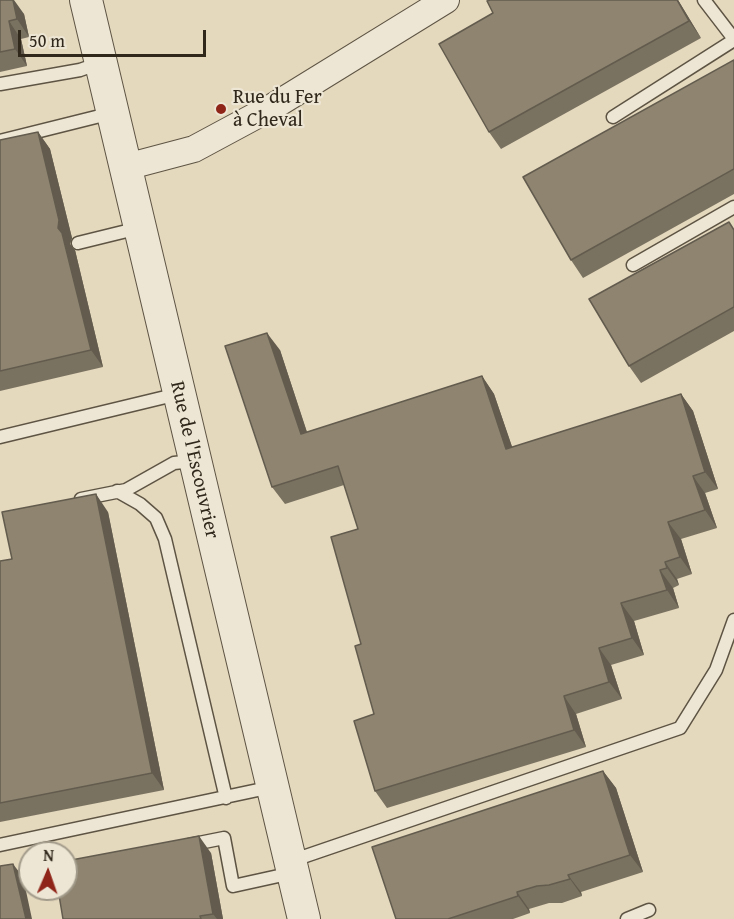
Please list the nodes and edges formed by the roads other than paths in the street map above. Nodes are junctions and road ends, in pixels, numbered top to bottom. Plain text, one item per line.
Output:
1 (86, 0) edge
2 (446, 0) edge
3 (704, 0) edge
4 (734, 39) edge
5 (101, 63) junction
6 (0, 84) edge
7 (113, 113) junction
8 (614, 117) dead end
9 (0, 141) edge
10 (126, 167) junction
11 (734, 207) edge
12 (140, 228) junction
13 (78, 243) dead end
14 (633, 265) dead end
15 (179, 394) junction
16 (0, 437) edge
17 (195, 461) junction
18 (117, 491) junction
19 (70, 501) edge
20 (734, 621) edge
21 (272, 787) junction
22 (225, 798) junction
23 (0, 845) edge
24 (179, 846) edge
25 (291, 867) junction
26 (649, 910) dead end
27 (304, 919) edge
28 (627, 919) edge

1 - 5 street, Rue de l'Escouvrier
2 - 10 street
3 - 4 lane
4 - 8 lane
5 - 6 lane
5 - 7 street, Rue de l'Escouvrier
7 - 9 lane
7 - 10 street, Rue de l'Escouvrier
10 - 12 street, Rue de l'Escouvrier
11 - 14 lane
12 - 13 lane
12 - 15 street, Rue de l'Escouvrier
15 - 16 lane
15 - 17 street, Rue de l'Escouvrier
17 - 18 lane
17 - 21 street, Rue de l'Escouvrier
18 - 19 lane
18 - 22 lane
20 - 25 lane
21 - 22 lane
21 - 25 street, Rue de l'Escouvrier
22 - 23 lane
24 - 25 lane
25 - 27 street, Rue de l'Escouvrier
26 - 28 lane

